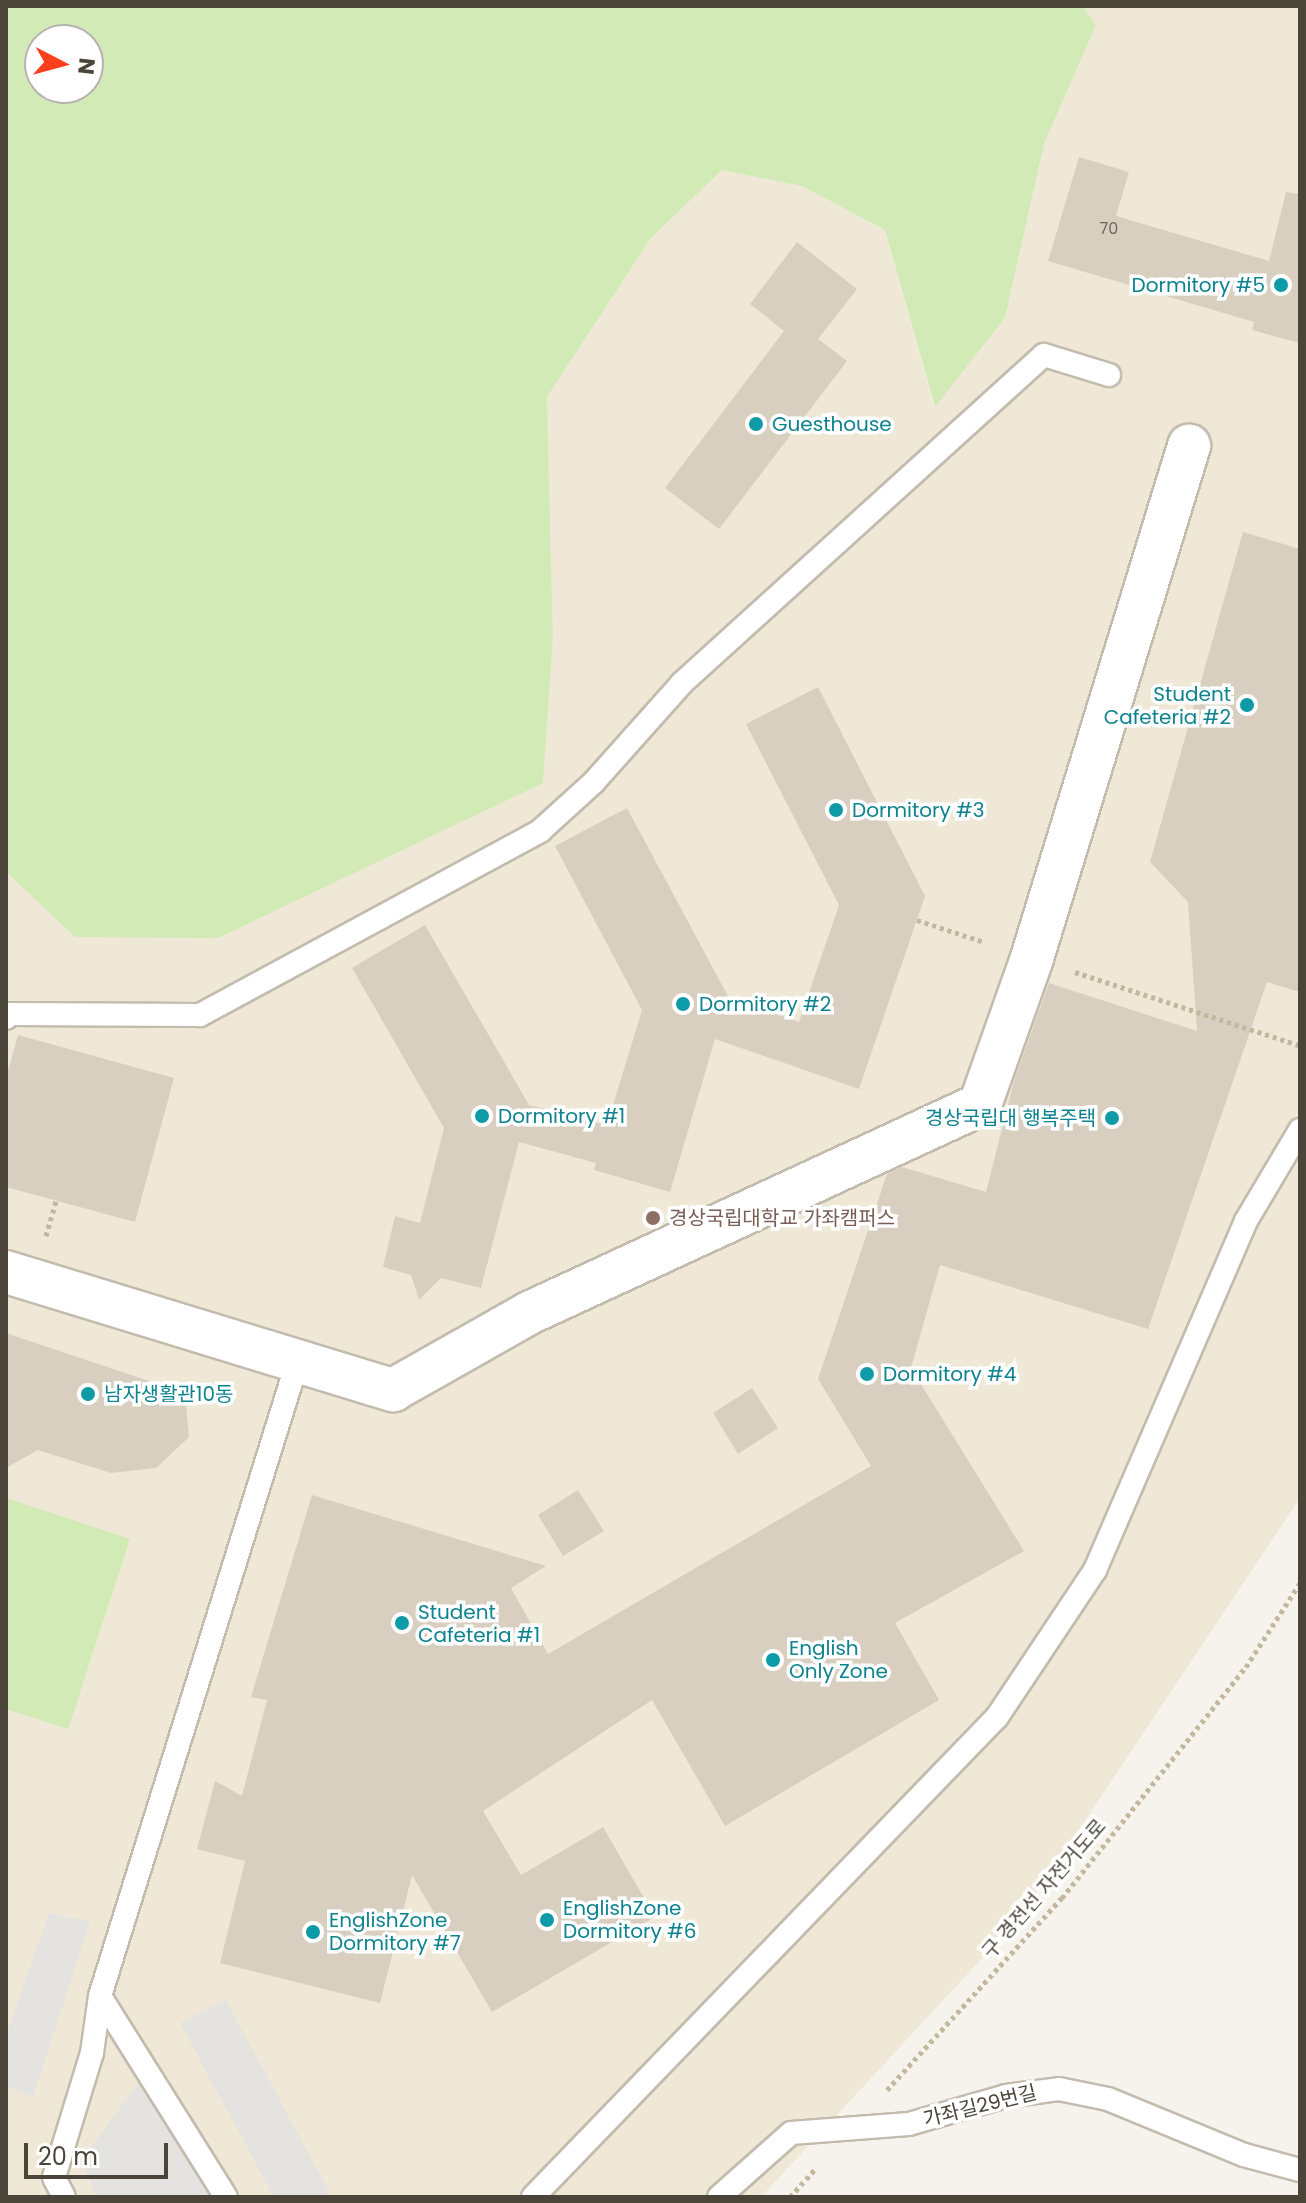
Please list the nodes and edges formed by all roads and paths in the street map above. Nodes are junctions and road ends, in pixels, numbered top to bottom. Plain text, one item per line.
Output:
1 (1109, 375) dead end
2 (1189, 446) dead end
3 (917, 920) dead end
4 (984, 942) dead end
5 (1032, 958) junction
6 (6, 1018) edge
7 (1298, 1045) dead end
8 (1300, 1130) edge
9 (56, 1200) dead end
10 (46, 1240) dead end
11 (6, 1272) edge
12 (298, 1360) junction
13 (1300, 1583) edge
14 (100, 1996) junction
15 (854, 2126) junction
16 (1300, 2170) edge
17 (64, 2197) edge
18 (226, 2197) edge
19 (533, 2197) edge
20 (719, 2197) edge
21 (790, 2197) edge

1 - 6 lane
2 - 5 street
3 - 4 path
5 - 7 path
5 - 12 street
8 - 19 lane
9 - 10 path
11 - 12 street
12 - 14 lane
13 - 15 path, 구 경전선 자전거도로
14 - 17 lane
14 - 18 lane
15 - 16 lane, 가좌길29번길
15 - 20 lane, 가좌길29번길
15 - 21 path, 구 경전선 자전거도로

